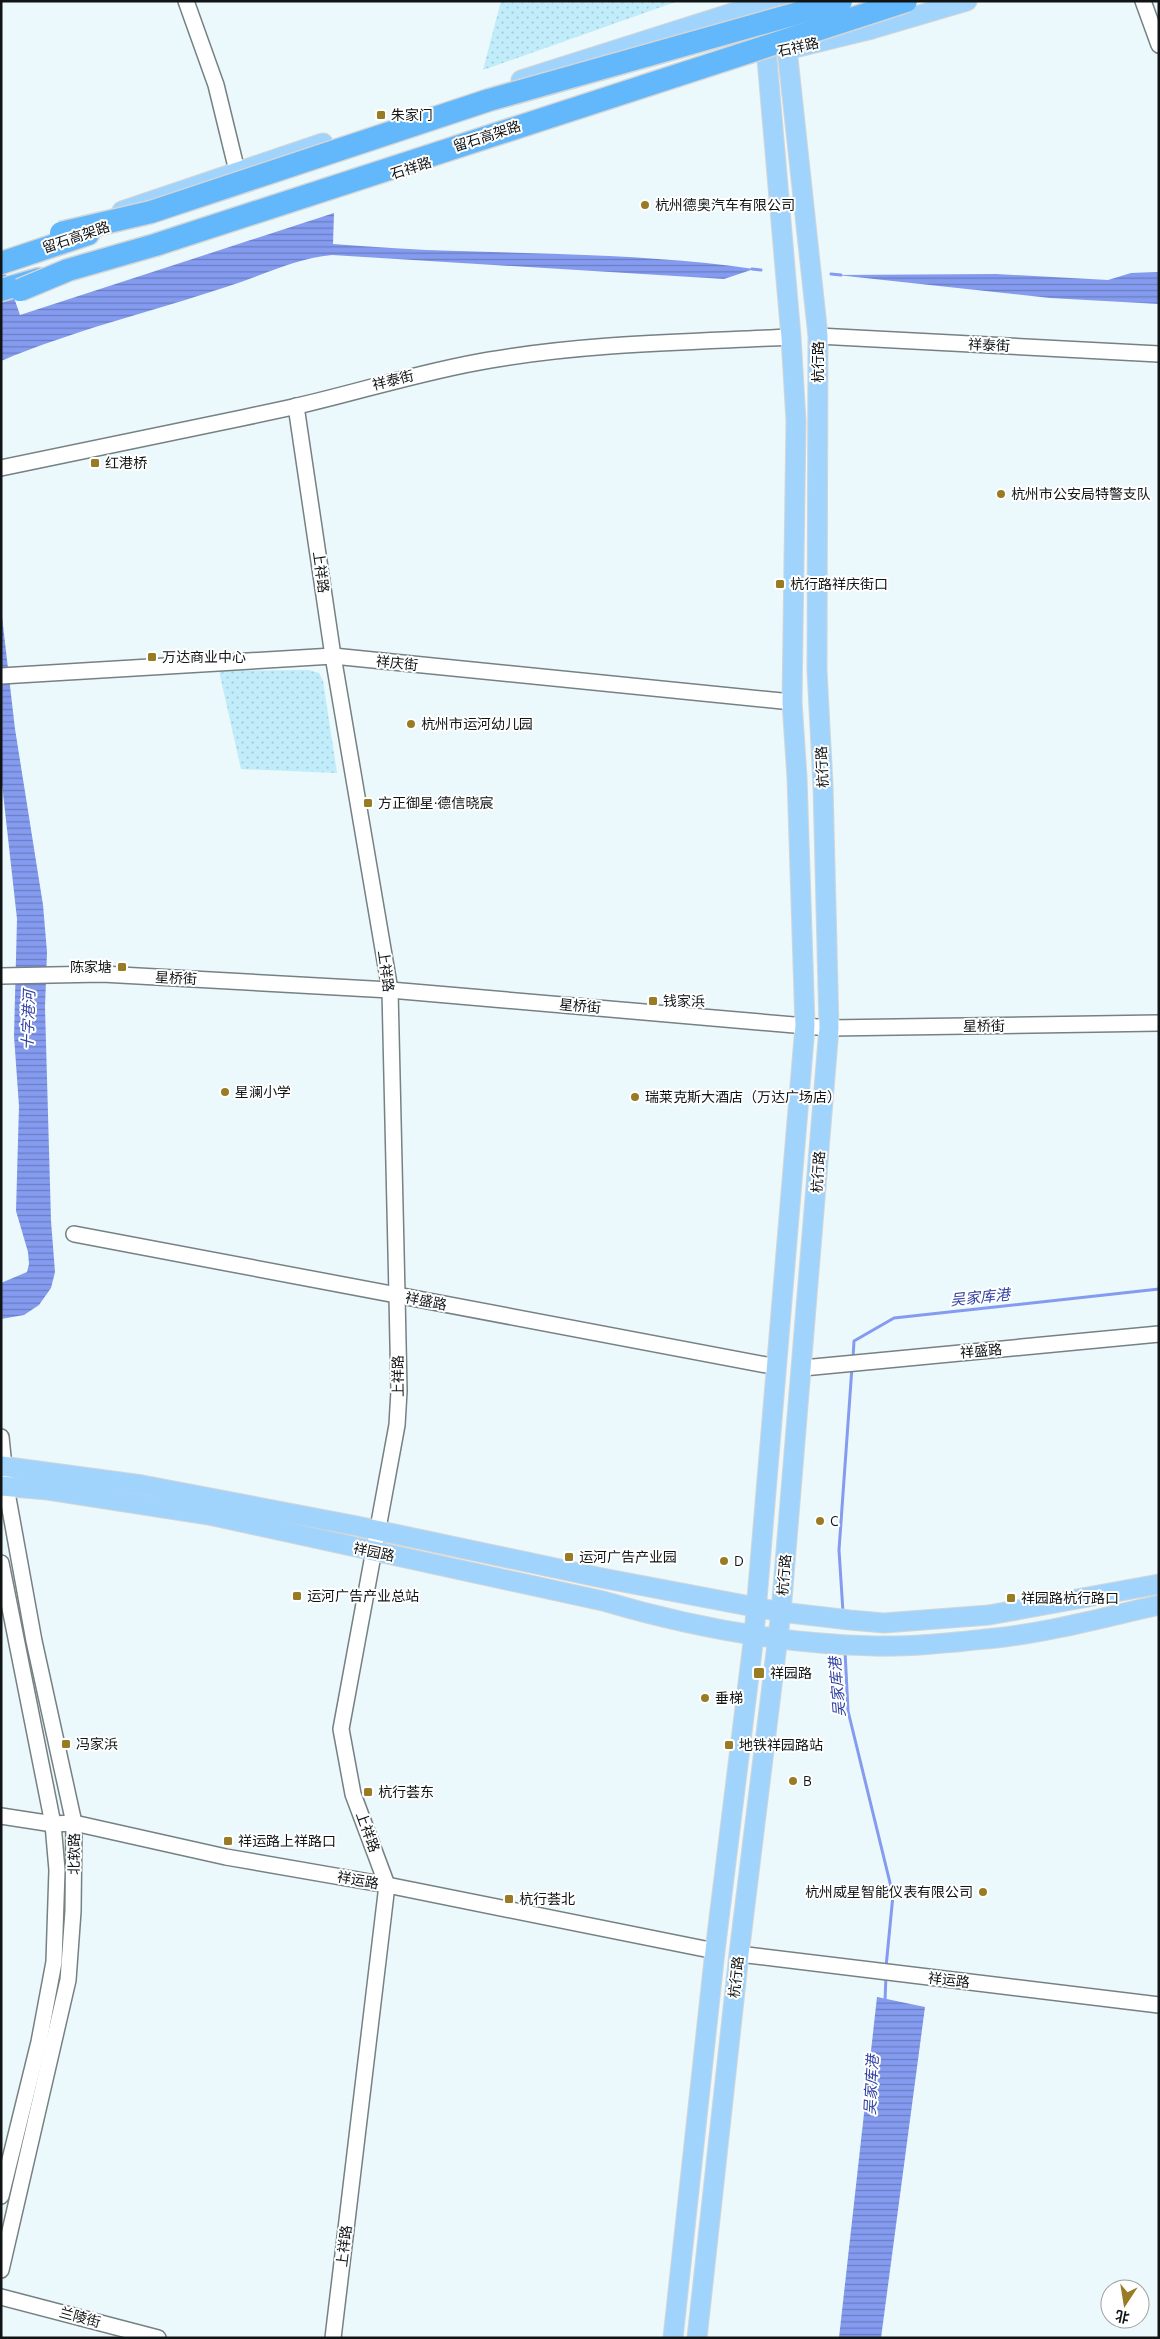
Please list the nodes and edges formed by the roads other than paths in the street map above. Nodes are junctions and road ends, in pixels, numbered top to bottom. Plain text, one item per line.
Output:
1 (186, 1) edge
2 (789, 1) edge
3 (841, 1) edge
4 (906, 1) edge
5 (945, 1) edge
6 (967, 1) edge
7 (1143, 1) edge
8 (764, 2) edge
9 (872, 29) junction
10 (1159, 45) edge
11 (787, 49) junction
12 (768, 54) junction
13 (237, 171) junction
14 (3, 257) edge
15 (6, 295) edge
16 (818, 336) junction
17 (791, 337) junction
18 (1159, 354) edge
19 (296, 406) junction
20 (1, 468) edge
21 (333, 656) junction
22 (1, 676) edge
23 (792, 702) junction
24 (2, 976) edge
25 (390, 990) junction
26 (1159, 1023) edge
27 (805, 1026) junction
28 (829, 1028) junction
29 (74, 1234) dead end
30 (397, 1295) junction
31 (1159, 1334) edge
32 (777, 1367) junction
33 (802, 1368) junction
34 (1, 1437) edge
35 (3, 1466) edge
36 (4, 1487) edge
37 (379, 1531) junction
38 (375, 1552) junction
39 (1, 1563) edge
40 (1159, 1584) edge
41 (1159, 1605) edge
42 (756, 1607) junction
43 (781, 1612) junction
44 (754, 1635) junction
45 (778, 1638) junction
46 (1, 1816) edge
47 (74, 1823) junction
48 (53, 1824) junction
49 (387, 1885) junction
50 (715, 1951) junction
51 (739, 1954) junction
52 (1159, 2005) edge
53 (1, 2196) edge
54 (1, 2270) edge
55 (1, 2297) edge
56 (158, 2338) edge
57 (332, 2338) edge
58 (673, 2338) edge
59 (697, 2338) edge

1 - 13 street
2 - 11 main road, 杭行路
3 - 14 highway, 留石高架路, bridge
4 - 15 highway, 留石高架路, bridge
5 - 9 main road
6 - 9 main road, 石祥路
7 - 10 street
8 - 12 main road, 杭行路
8 - 13 main road
9 - 11 main road, 石祥路
11 - 12 main road, 石祥路
11 - 16 main road, 杭行路
12 - 15 main road, 石祥路
12 - 17 main road, 杭行路
13 - 14 main road
16 - 18 street, 祥泰街
16 - 28 main road, 杭行路
17 - 19 street, 祥泰街
17 - 23 main road, 杭行路
19 - 20 street, 祥泰街
19 - 21 street, 上祥路
21 - 22 street, 祥庆街
21 - 23 street, 祥庆街
21 - 25 street, 上祥路
23 - 27 main road, 杭行路
24 - 25 street, 星桥街
25 - 27 street, 星桥街
25 - 30 street, 上祥路
26 - 28 street, 星桥街
27 - 28 street, 星桥街
27 - 32 main road, 杭行路
28 - 33 main road, 杭行路
29 - 30 street, 祥盛路
30 - 32 street, 祥盛路
30 - 37 street, 上祥路
31 - 33 street, 祥盛路
32 - 42 main road, 杭行路
33 - 43 main road, 杭行路
34 - 35 street, 北软路
35 - 36 street, 北软路
35 - 37 main road, 祥园路
36 - 38 main road, 祥园路
36 - 47 street, 北软路
37 - 38 street, 上祥路
37 - 42 main road, 祥园路
38 - 44 main road, 祥园路
38 - 49 street, 上祥路
39 - 48 street, 北软路
40 - 43 main road, 祥园路
41 - 45 main road, 祥园路
42 - 43 main road, 祥园路
42 - 44 main road, 杭行路
43 - 45 main road, 杭行路
44 - 45 main road, 祥园路
44 - 50 main road, 杭行路
45 - 51 main road, 杭行路
46 - 48 street, 祥运路
47 - 48 street, 祥运路
47 - 49 street, 祥运路
47 - 54 street, 北软路
48 - 53 street, 北软路
49 - 50 street, 祥运路
49 - 57 street, 上祥路
50 - 58 main road, 杭行路
51 - 52 street, 祥运路
51 - 59 main road, 杭行路
55 - 56 street, 兰陵街

